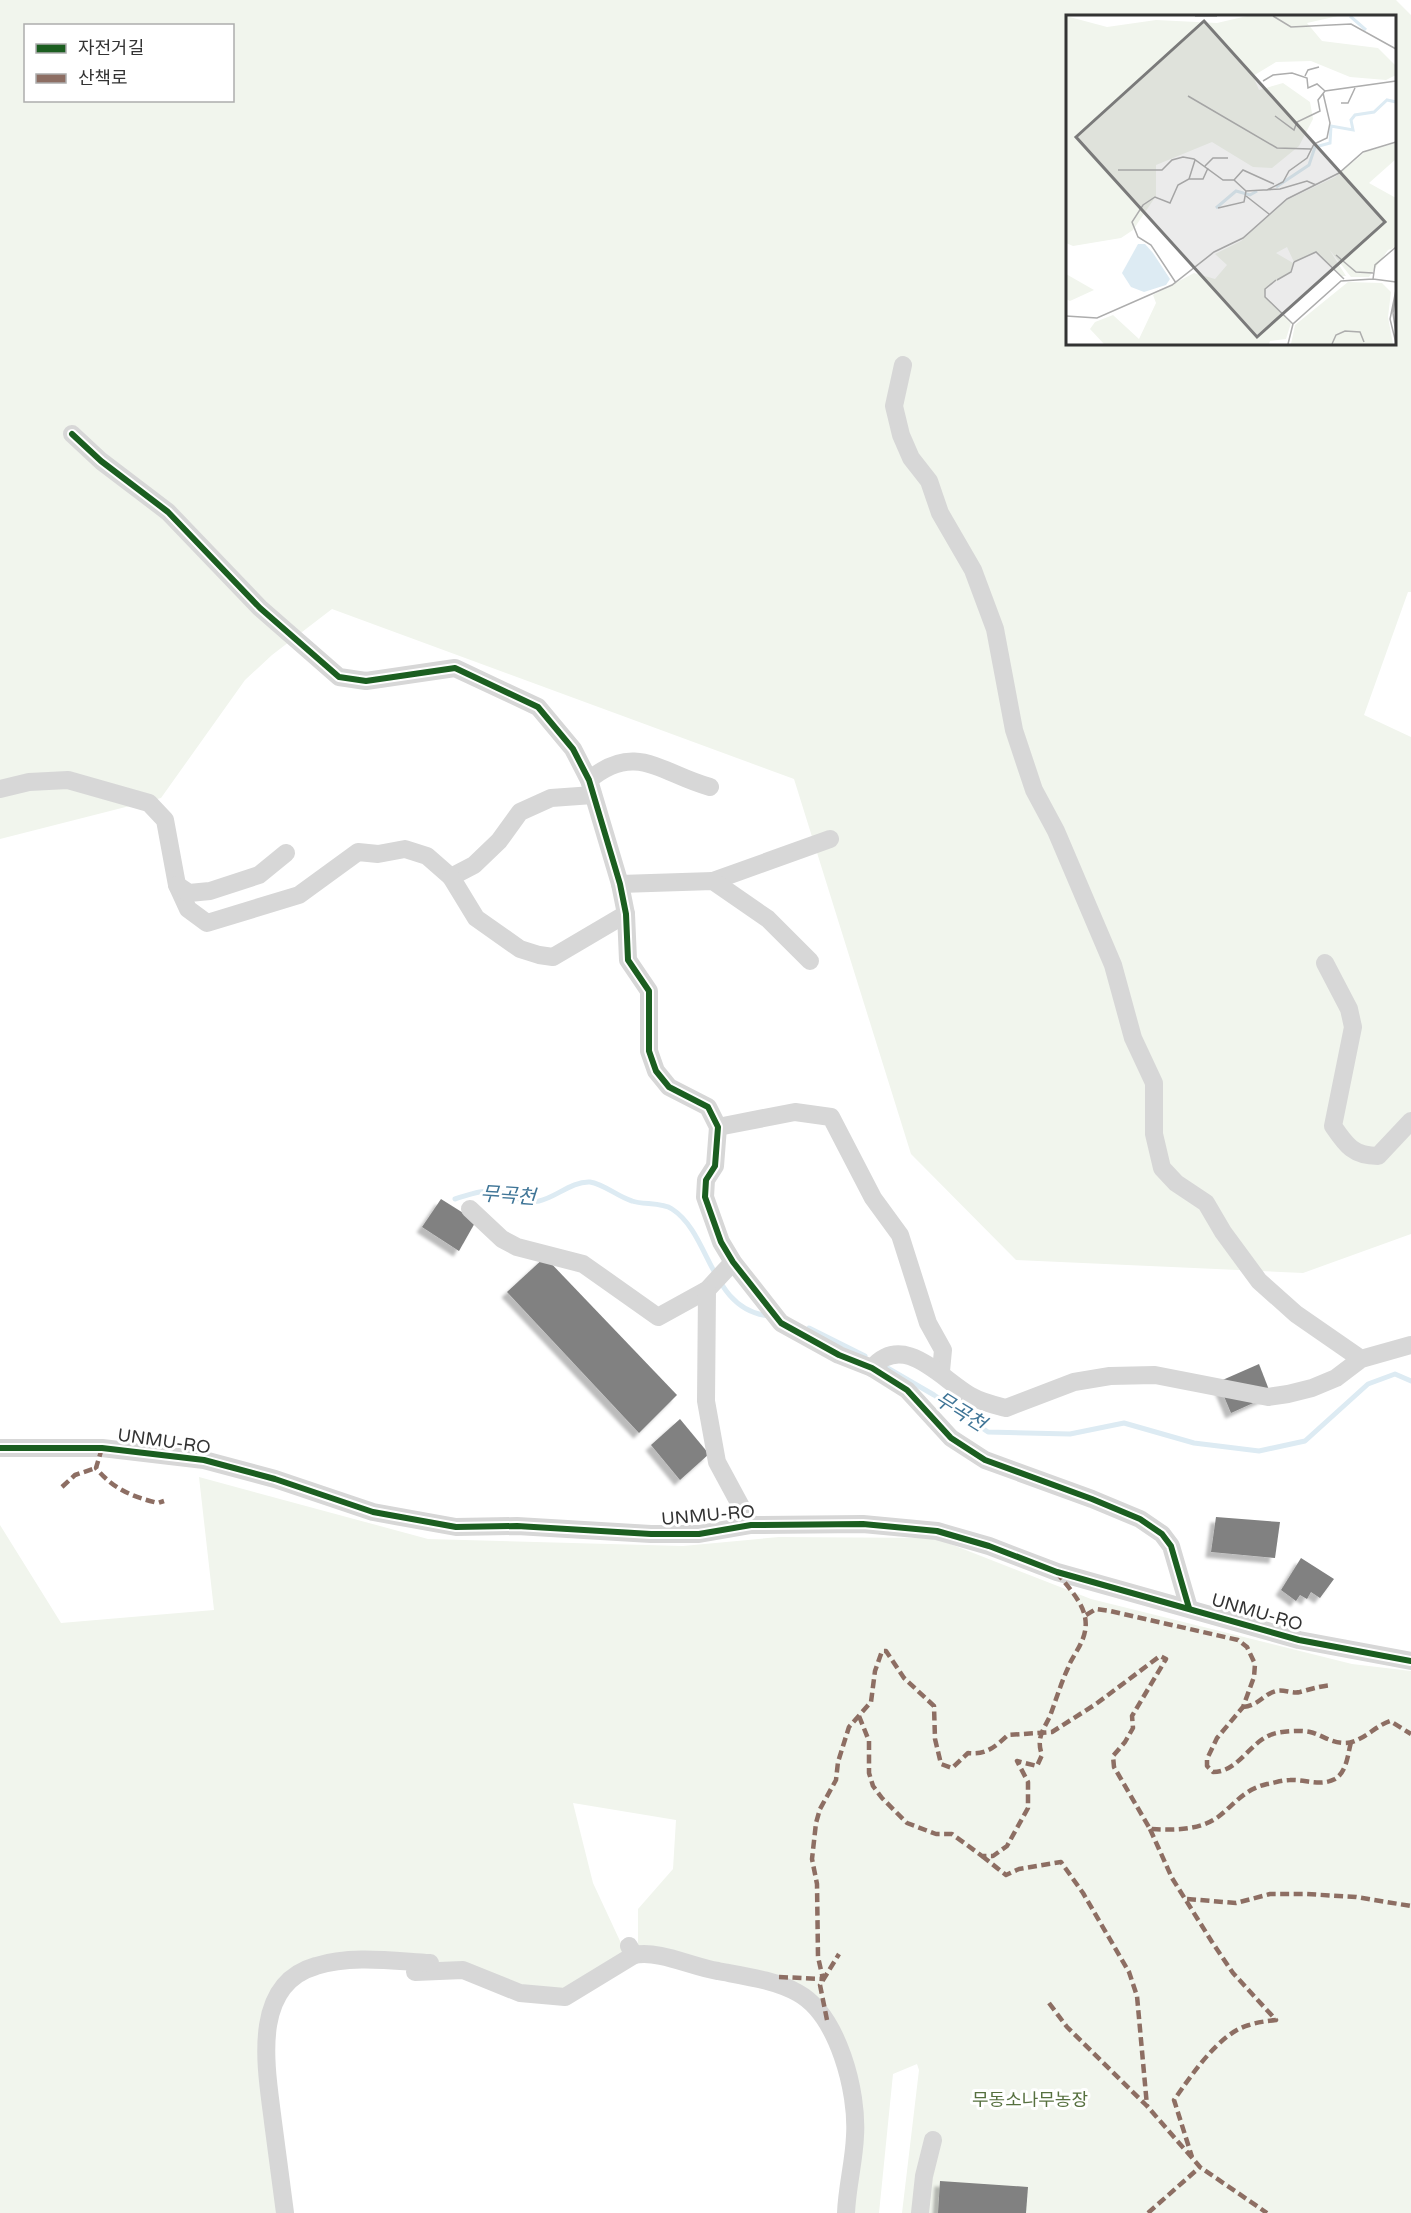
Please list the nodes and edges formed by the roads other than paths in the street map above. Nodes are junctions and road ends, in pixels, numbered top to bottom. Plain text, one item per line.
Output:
1 (903, 365) dead end
2 (72, 434) dead end
3 (591, 787) junction
4 (710, 787) dead end
5 (0, 789) edge
6 (830, 838) dead end
7 (286, 853) dead end
8 (451, 877) junction
9 (713, 881) junction
10 (620, 884) junction
11 (177, 885) junction
12 (626, 914) junction
13 (810, 961) dead end
14 (1325, 963) dead end
15 (1411, 1121) edge
16 (718, 1127) junction
17 (470, 1209) dead end
18 (733, 1262) junction
19 (706, 1290) junction
20 (1411, 1345) edge
21 (1360, 1359) junction
22 (876, 1363) junction
23 (940, 1371) junction
24 (0, 1448) edge
25 (752, 1525) junction
26 (1189, 1608) junction
27 (1411, 1661) edge
28 (398, 1962) junction
29 (430, 1962) dead end
30 (933, 2140) dead end
31 (285, 2213) edge
32 (846, 2213) edge
33 (920, 2213) edge

1 - 21 street
2 - 3 street
3 - 4 street
3 - 8 street
3 - 10 street
5 - 11 street
6 - 9 street
7 - 11 street
8 - 11 street
8 - 12 street
9 - 10 street
9 - 13 street
10 - 12 street
12 - 16 street
14 - 15 street
16 - 18 street
16 - 23 street
17 - 19 street
18 - 19 street
18 - 22 street
19 - 25 street
20 - 21 street
21 - 23 street
22 - 23 street
22 - 26 street
24 - 25 street, UNMU-RO
25 - 26 street, UNMU-RO
26 - 27 street, UNMU-RO
28 - 29 street
28 - 31 street
28 - 32 street
30 - 33 street

